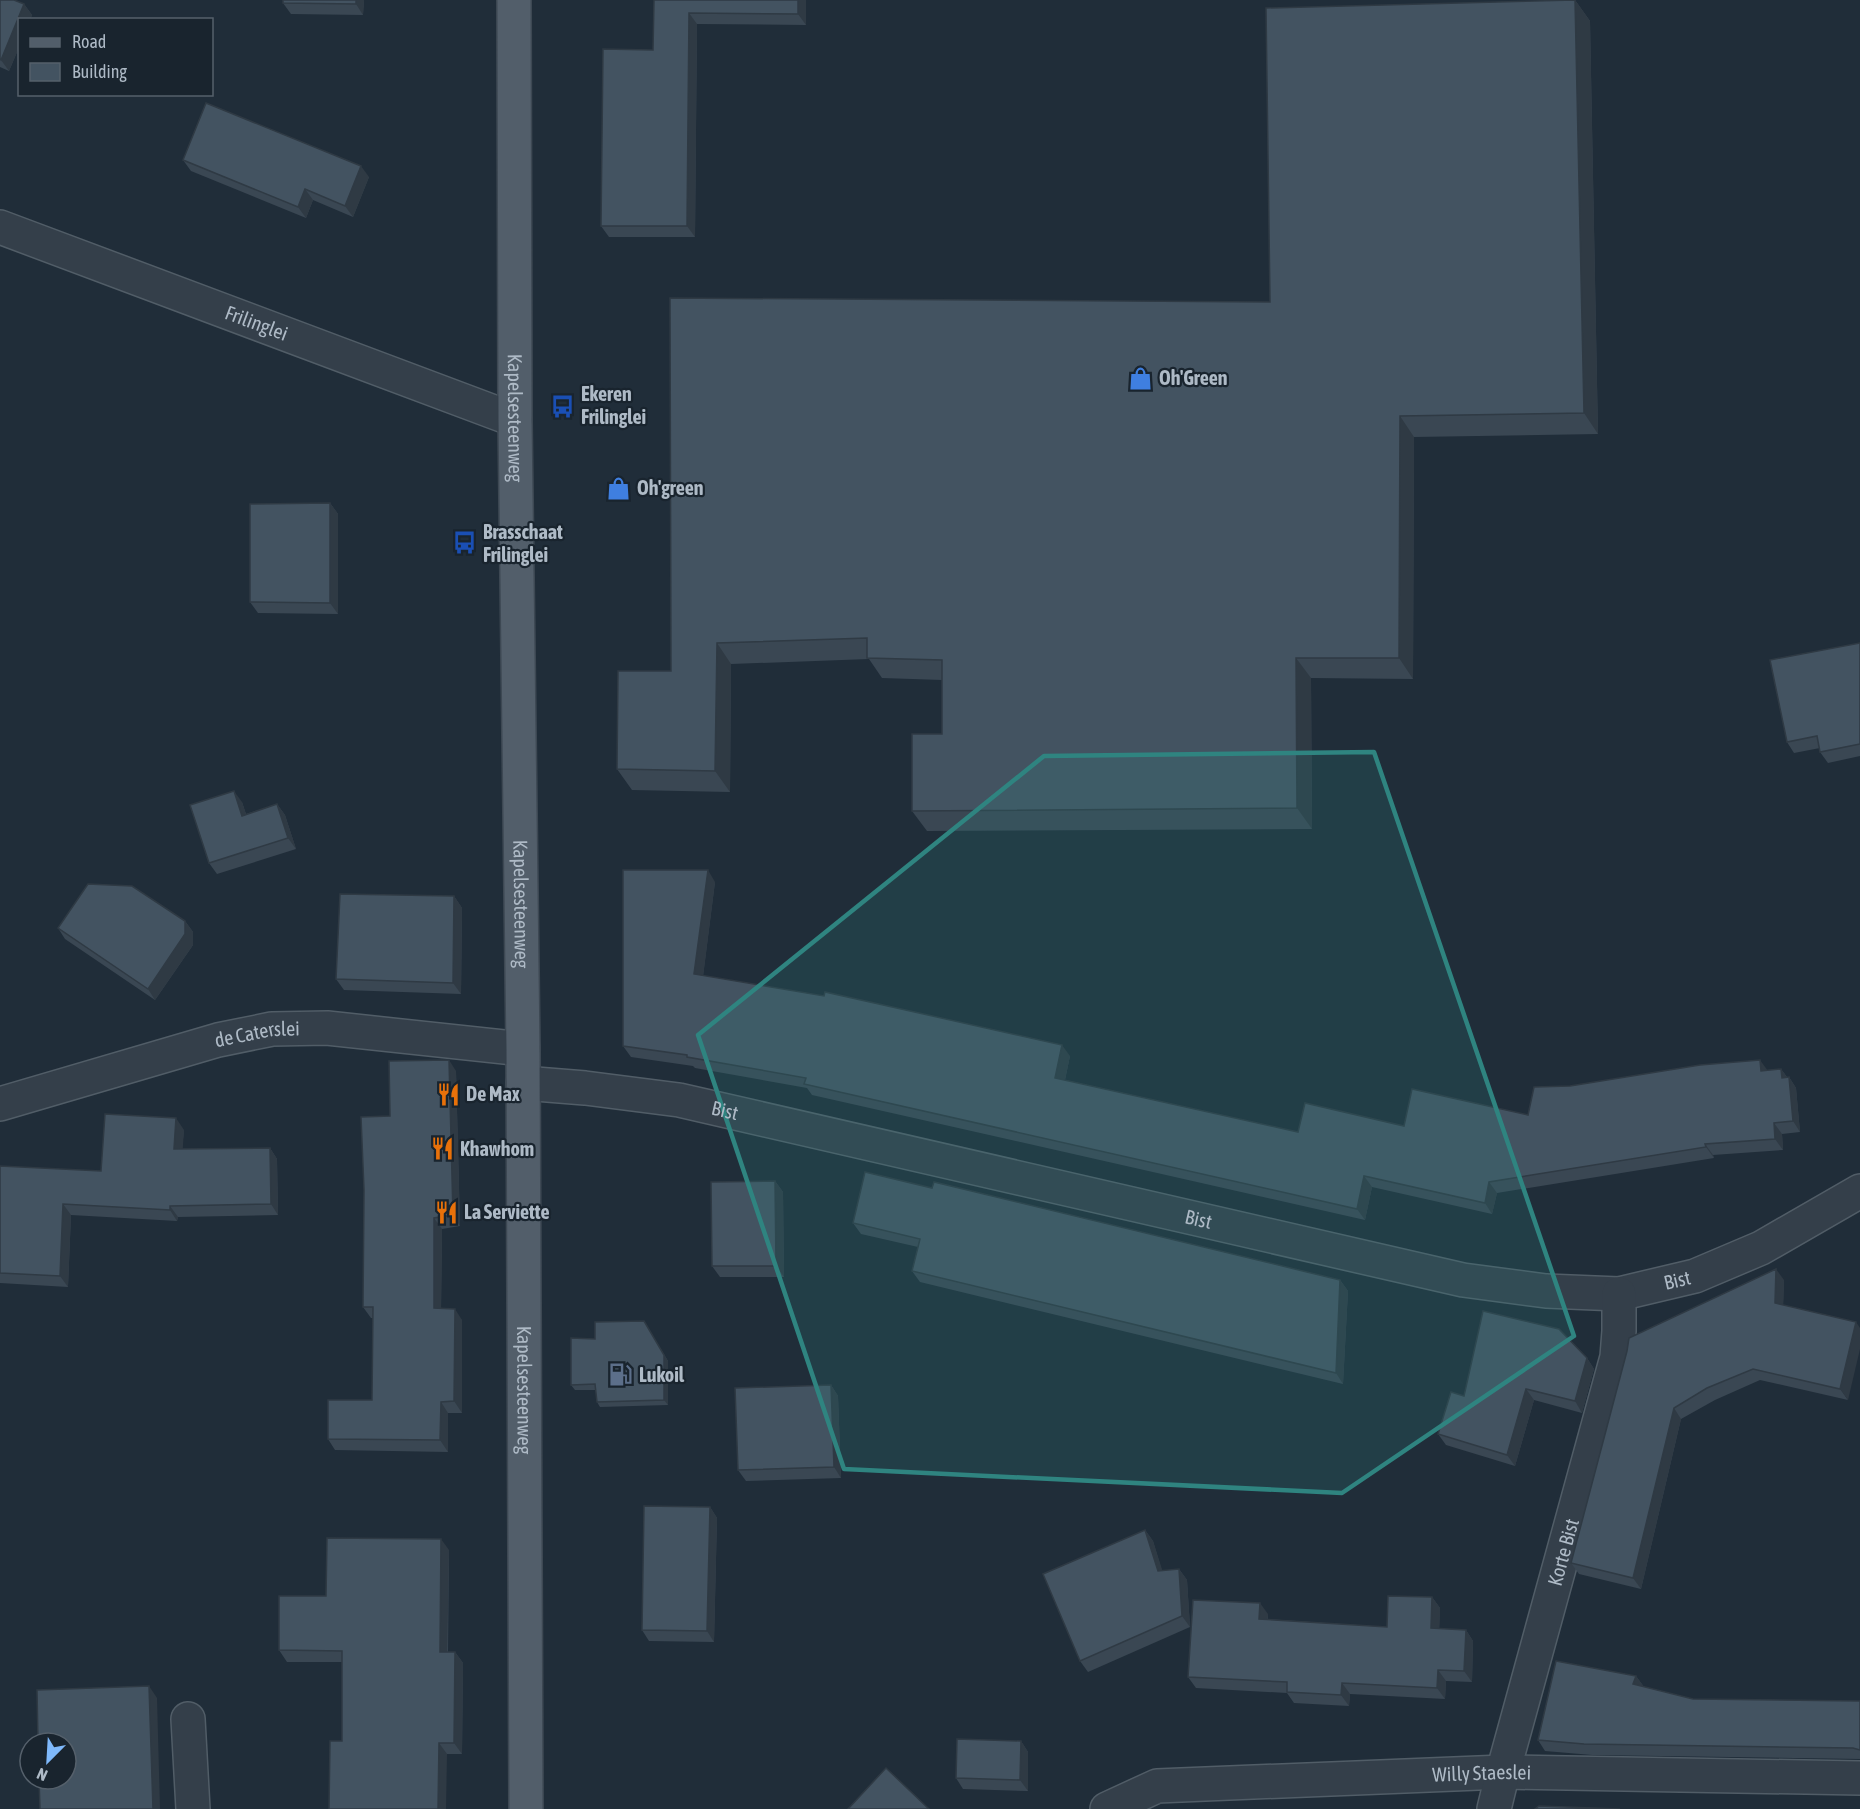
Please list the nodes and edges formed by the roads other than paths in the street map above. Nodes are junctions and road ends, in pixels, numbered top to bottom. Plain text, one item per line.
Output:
1 (514, 0) edge
2 (0, 227) edge
3 (515, 420) junction
4 (523, 1049) junction
5 (523, 1083) junction
6 (0, 1104) edge
7 (1860, 1191) edge
8 (1619, 1294) junction
9 (188, 1719) dead end
10 (1503, 1772) junction
11 (1860, 1778) edge
12 (193, 1809) edge
13 (526, 1809) edge
14 (1107, 1809) edge
15 (1494, 1809) edge

1 - 3 main road, Kapelsesteenweg
2 - 3 street, Frilinglei
3 - 4 main road, Kapelsesteenweg
4 - 5 main road, Kapelsesteenweg
4 - 6 street, de Caterslei
5 - 8 street, Bist
5 - 13 main road, Kapelsesteenweg
7 - 8 street, Bist
8 - 10 street, Korte Bist
9 - 12 street
10 - 11 street, Willy Staeslei
10 - 14 street, Willy Staeslei
10 - 15 street, Korte Bist

